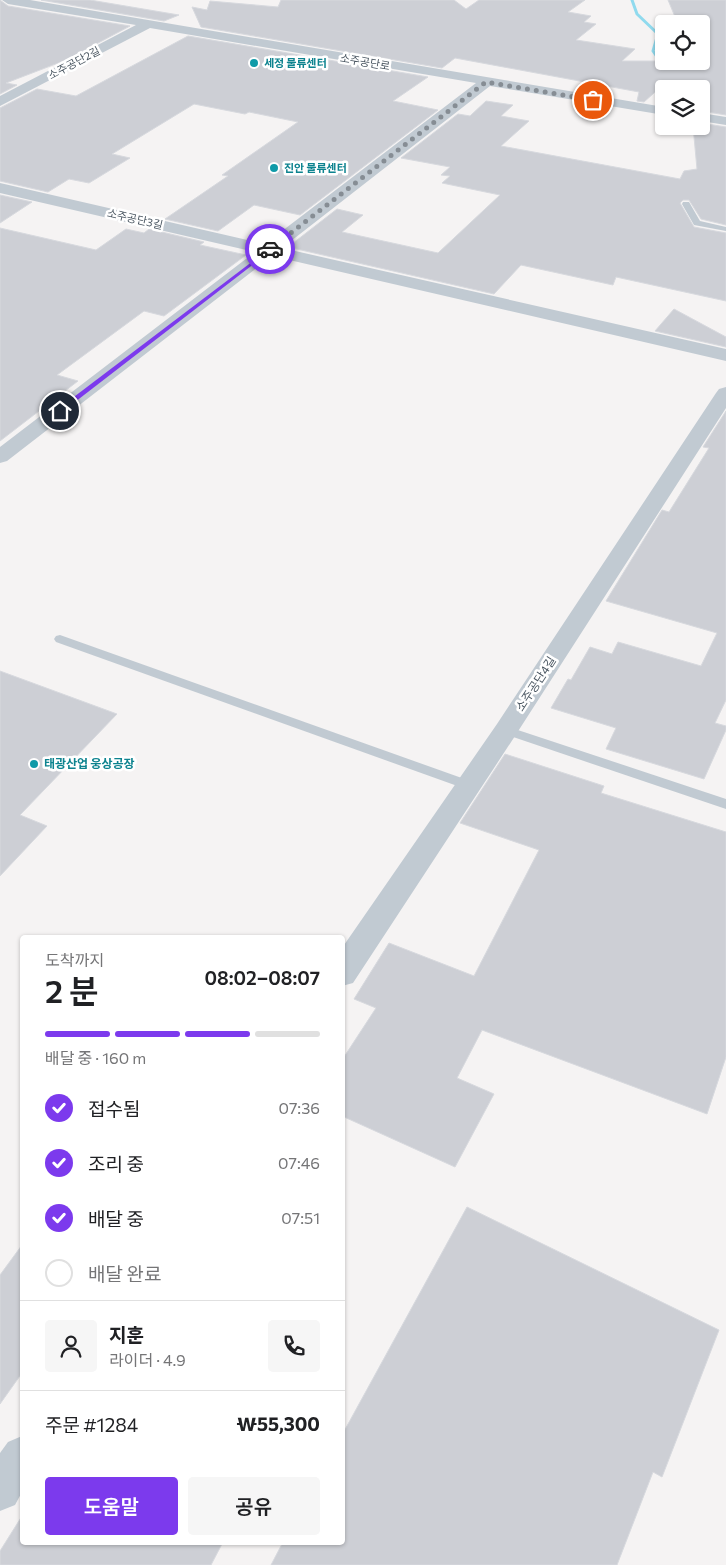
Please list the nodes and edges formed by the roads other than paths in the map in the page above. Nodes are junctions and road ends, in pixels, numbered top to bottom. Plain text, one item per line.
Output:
1 (8, 0) edge
2 (148, 24) junction
3 (486, 82) junction
4 (0, 102) edge
5 (655, 110) edge
6 (710, 118) edge
7 (726, 121) edge
8 (0, 188) edge
9 (686, 204) dead end
10 (726, 229) edge
11 (270, 249) junction
12 (726, 355) edge
13 (726, 392) edge
14 (0, 457) edge
15 (60, 639) dead end
16 (506, 730) junction
17 (468, 785) junction
18 (726, 804) edge
19 (345, 970) edge
20 (20, 1459) edge
21 (0, 1490) edge

1 - 2 street, 소주공단로
2 - 3 street, 소주공단로
2 - 4 street, 소주공단2길
3 - 5 street, 소주공단로
3 - 11 street
6 - 7 street
8 - 11 street, 소주공단3길
9 - 10 lane
11 - 12 street, 소주공단3길
11 - 14 street
13 - 16 street, 소주공단4길
15 - 17 lane
16 - 17 street, 소주공단4길
16 - 18 lane
17 - 19 street, 소주공단4길
20 - 21 street

